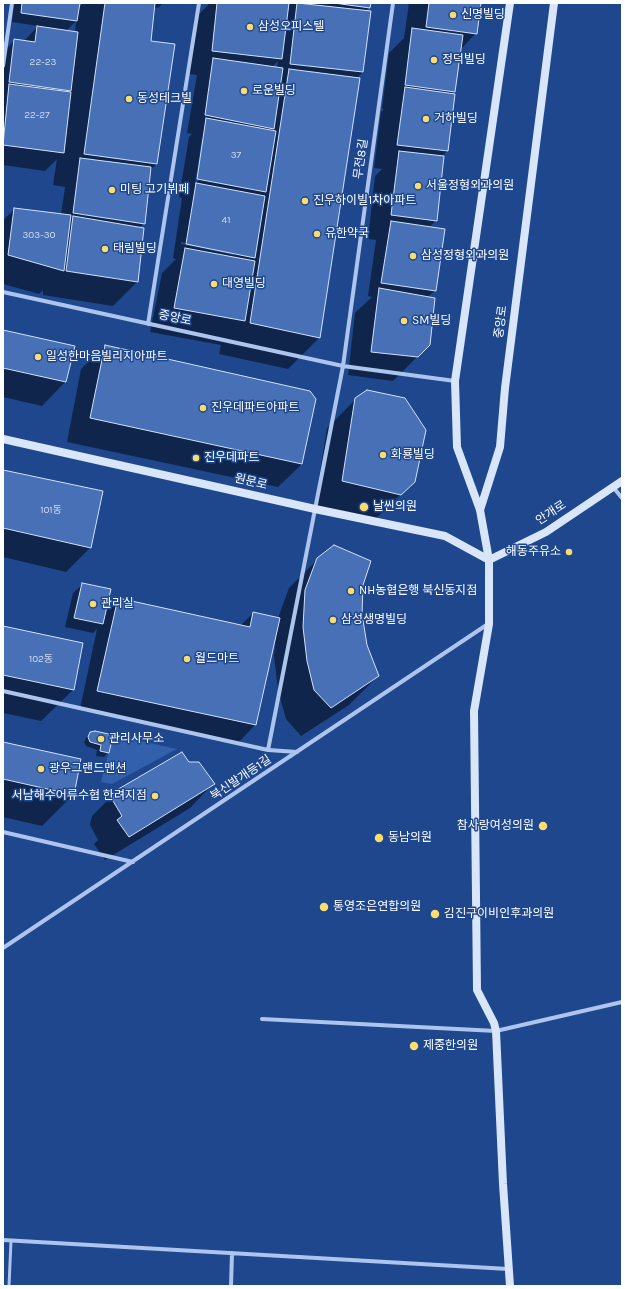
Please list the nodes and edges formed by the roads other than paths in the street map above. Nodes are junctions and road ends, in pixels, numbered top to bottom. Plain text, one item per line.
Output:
1 (12, 3) edge
2 (199, 3) edge
3 (393, 3) edge
4 (510, 3) edge
5 (554, 3) edge
6 (3, 66) edge
7 (3, 292) edge
8 (148, 324) junction
9 (343, 366) junction
10 (455, 381) junction
11 (3, 439) edge
12 (622, 481) edge
13 (612, 487) junction
14 (622, 498) edge
15 (315, 509) junction
16 (480, 510) junction
17 (489, 560) junction
18 (490, 624) junction
19 (3, 691) edge
20 (268, 750) junction
21 (298, 752) junction
22 (3, 832) edge
23 (133, 862) junction
24 (3, 948) edge
25 (622, 1002) edge
26 (262, 1019) dead end
27 (496, 1031) junction
28 (3, 1240) edge
29 (11, 1241) junction
30 (232, 1253) junction
31 (508, 1269) junction
32 (9, 1286) edge
33 (230, 1286) edge
34 (510, 1286) edge

1 - 6 street
2 - 8 street
3 - 9 street, 무전8길
4 - 10 street
5 - 16 street, 중앙로
7 - 8 street, 중앙로
8 - 9 street, 중앙로
9 - 10 street, 중앙로
9 - 15 street
10 - 16 street
11 - 15 street, 원문로
12 - 13 street, 안개로
13 - 14 street
13 - 17 street, 안개로
15 - 17 street, 원문로
15 - 20 street
16 - 17 street
17 - 18 street
18 - 21 street, 북신발개등1길
18 - 27 street
19 - 20 street
20 - 21 street
21 - 23 street, 북신발개등1길
22 - 23 street
23 - 24 street, 북신발개등1길
25 - 27 street
26 - 27 street
27 - 31 street
28 - 29 street
29 - 30 street
29 - 32 lane
30 - 31 street
30 - 33 street
31 - 34 street

